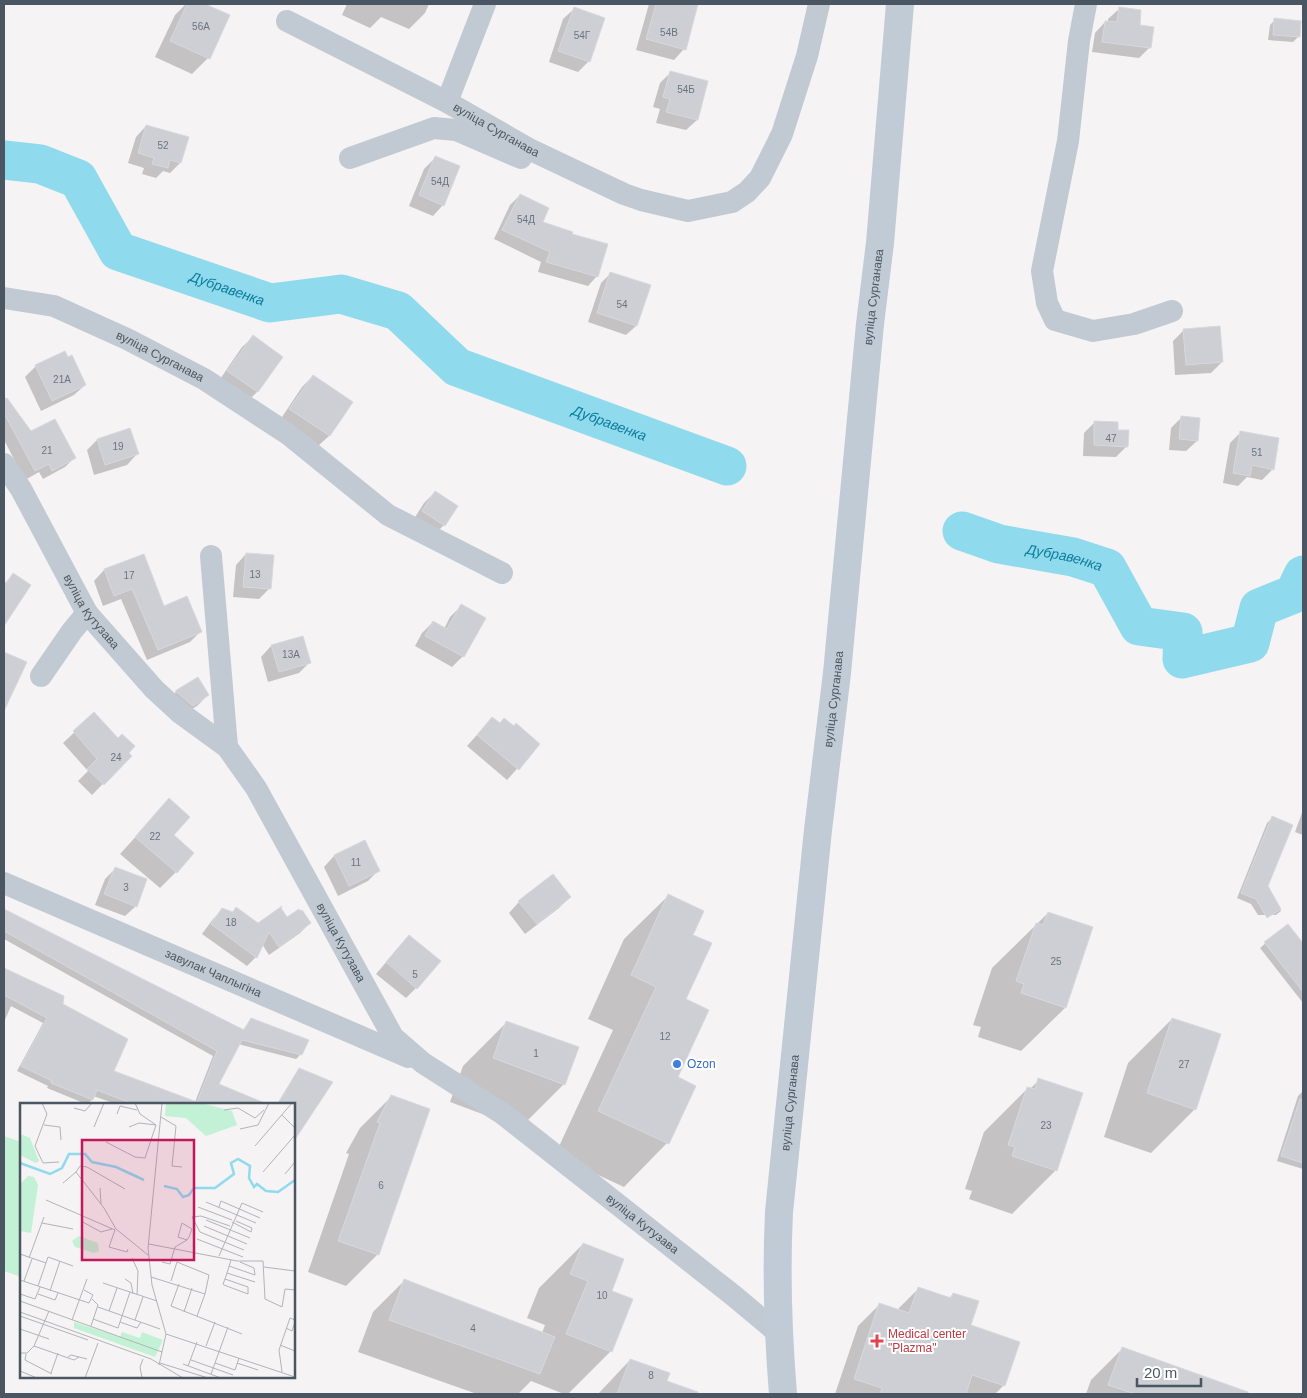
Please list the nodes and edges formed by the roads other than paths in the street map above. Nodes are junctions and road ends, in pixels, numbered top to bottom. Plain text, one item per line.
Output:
1 (485, 4) edge
2 (819, 4) edge
3 (900, 4) edge
4 (1086, 4) edge
5 (287, 21) dead end
6 (447, 102) junction
7 (350, 158) dead end
8 (560, 164) junction
9 (4, 298) edge
10 (1172, 311) dead end
11 (4, 464) edge
12 (211, 556) dead end
13 (502, 573) dead end
14 (87, 613) junction
15 (41, 676) dead end
16 (227, 747) junction
17 (4, 883) edge
18 (423, 1063) junction
19 (778, 1333) junction
20 (783, 1394) edge

1 - 6 street
2 - 8 street, вуліца Сурганава
3 - 19 main road, вуліца Сурганава
4 - 10 street
5 - 6 street, вуліца Сурганава
6 - 8 street, вуліца Сурганава
7 - 8 street
9 - 13 street, вуліца Сурганава
11 - 14 street, вуліца Кутузава
12 - 16 street
14 - 15 street
14 - 16 street, вуліца Кутузава
16 - 18 street, вуліца Кутузава
17 - 18 street, завулак Чаплыгіна
18 - 19 street, вуліца Кутузава
19 - 20 main road, вуліца Сурганава

